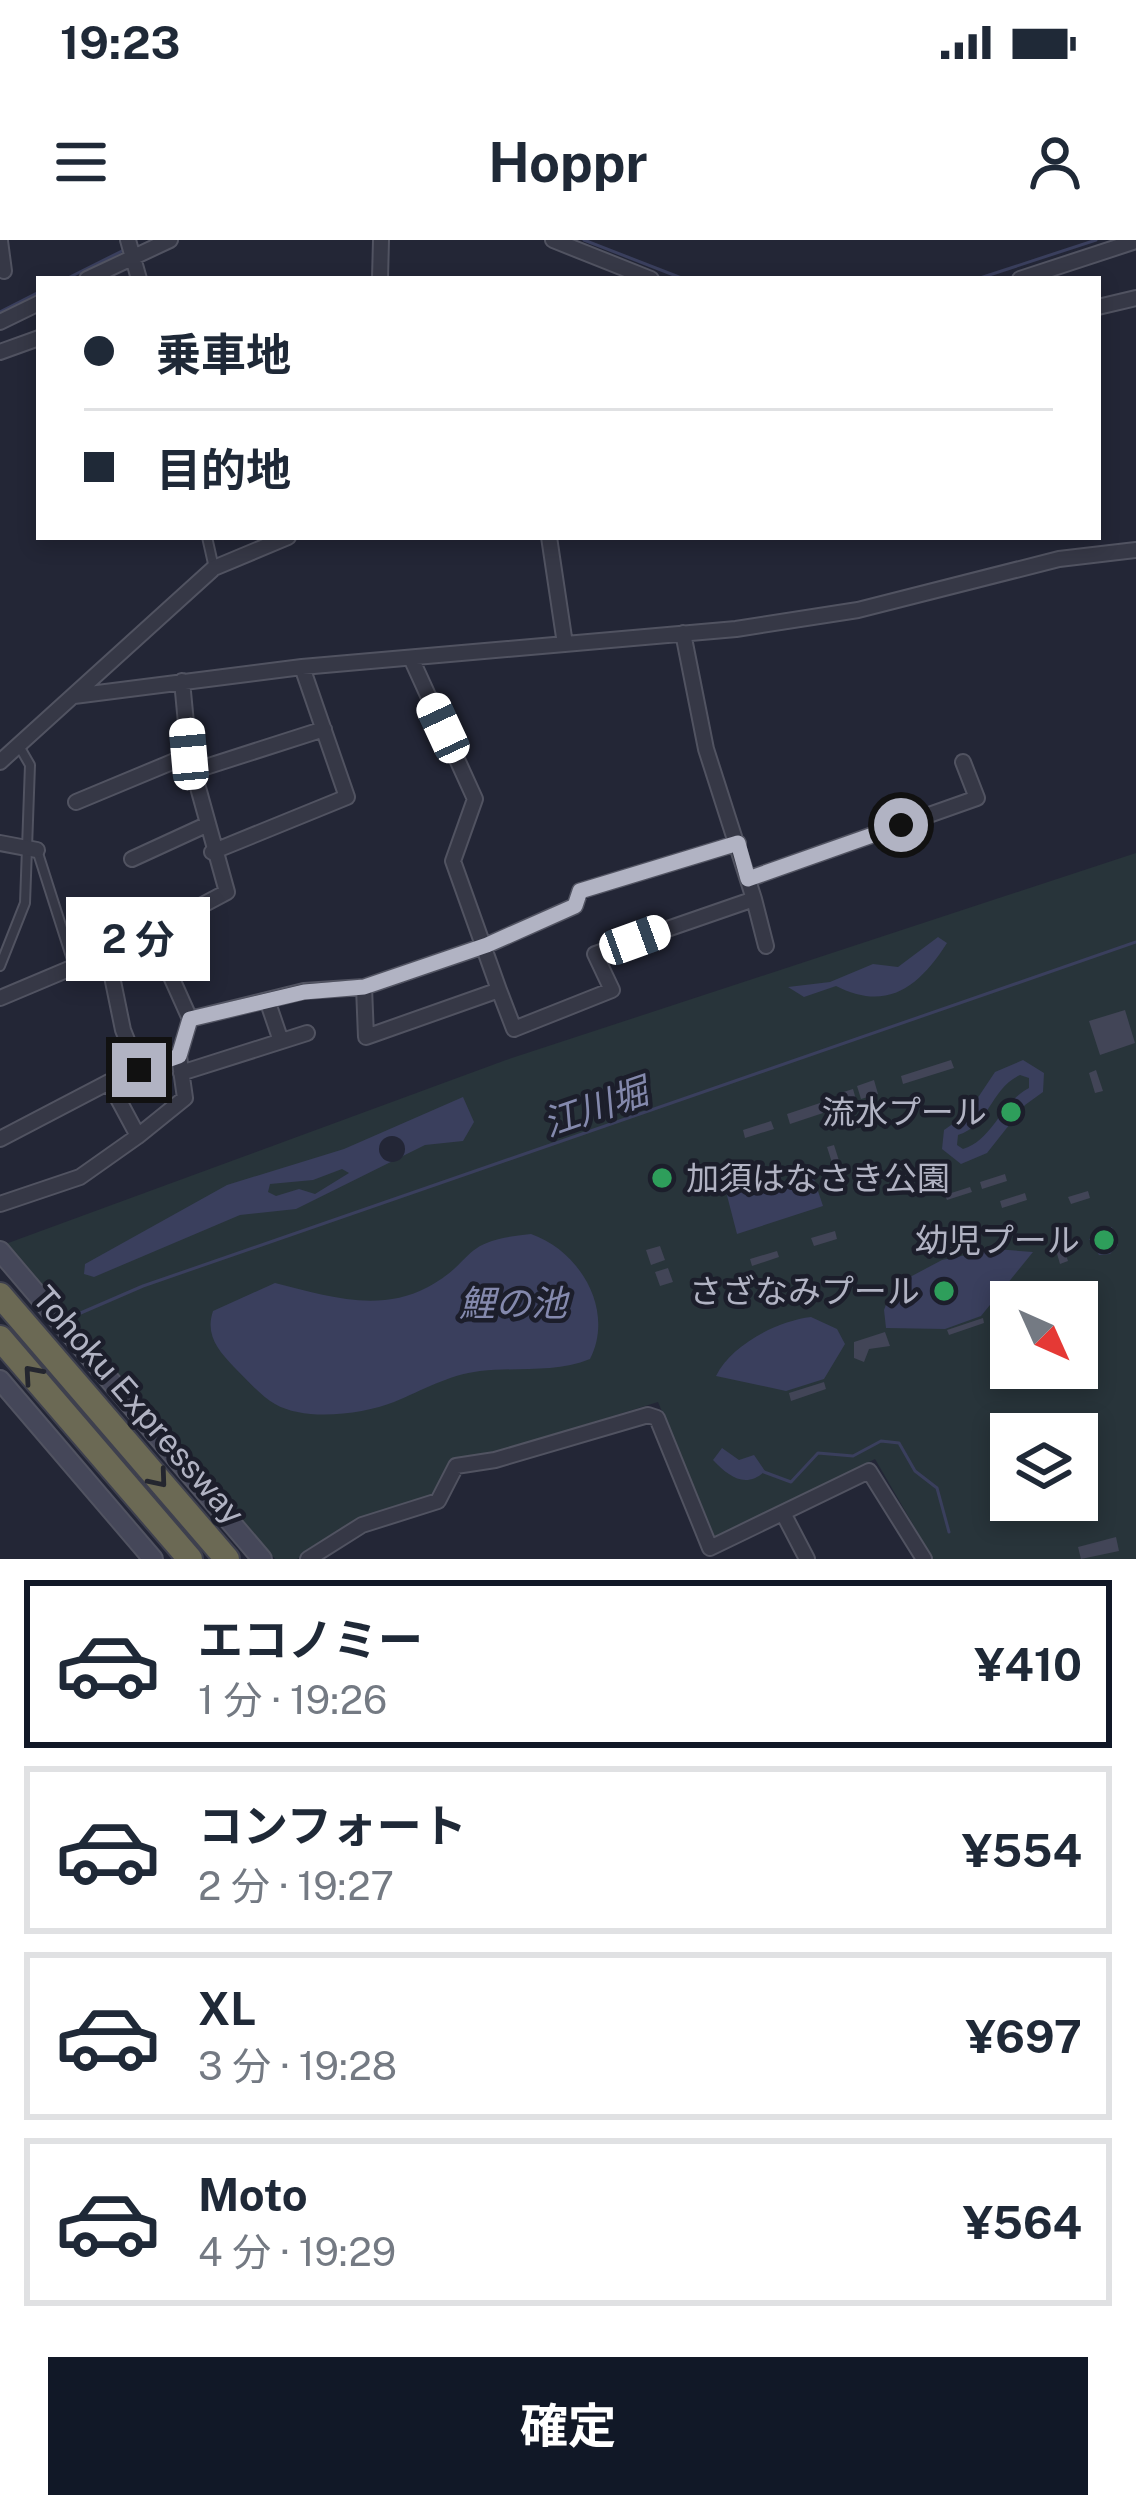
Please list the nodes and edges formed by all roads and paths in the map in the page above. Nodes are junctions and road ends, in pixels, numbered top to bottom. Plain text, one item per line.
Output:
1 (128, 240) edge
2 (170, 240) edge
3 (381, 240) edge
4 (553, 240) edge
5 (0, 241) edge
6 (1136, 241) edge
7 (132, 257) junction
8 (4, 271) dead end
9 (1049, 274) edge
10 (93, 276) edge
11 (138, 276) edge
12 (380, 276) edge
13 (643, 276) edge
14 (1136, 298) edge
15 (36, 304) edge
16 (1101, 306) edge
17 (0, 322) edge
18 (36, 339) edge
19 (0, 352) edge
20 (208, 540) edge
21 (281, 540) edge
22 (549, 540) edge
23 (1136, 550) edge
24 (214, 568) junction
25 (683, 633) junction
26 (566, 644) junction
27 (411, 658) junction
28 (302, 667) junction
29 (182, 681) junction
30 (74, 696) junction
31 (324, 729) junction
32 (18, 745) junction
33 (189, 754) junction
34 (0, 762) edge
35 (963, 762) dead end
36 (193, 771) junction
37 (76, 802) dead end
38 (206, 825) junction
39 (0, 843) edge
40 (738, 843) junction
41 (34, 848) junction
42 (212, 852) junction
43 (132, 859) dead end
44 (748, 879) junction
45 (754, 899) junction
46 (151, 932) junction
47 (487, 945) junction
48 (766, 946) dead end
49 (107, 952) junction
50 (0, 966) edge
51 (74, 966) junction
52 (364, 987) junction
53 (499, 991) junction
54 (0, 998) edge
55 (267, 1000) junction
56 (190, 1019) junction
57 (307, 1034) dead end
58 (281, 1041) junction
59 (180, 1065) junction
60 (139, 1070) junction
61 (109, 1082) junction
62 (138, 1136) junction
63 (0, 1139) edge
64 (0, 1204) edge
65 (0, 1251) edge
66 (0, 1295) edge
67 (0, 1338) edge
68 (0, 1382) edge
69 (782, 1513) junction
70 (802, 1557) edge
71 (153, 1559) edge
72 (190, 1559) edge
73 (227, 1559) edge
74 (262, 1559) edge
75 (308, 1559) edge
76 (925, 1559) edge

1 - 7 street
2 - 7 street
3 - 12 street
4 - 13 street
5 - 8 street
6 - 9 street
7 - 10 street
7 - 11 street
14 - 16 street
15 - 17 street
18 - 19 street
20 - 24 lane
21 - 24 street
22 - 26 street
23 - 25 street
24 - 30 street
25 - 26 street
25 - 40 street
26 - 27 street
27 - 28 street
27 - 47 street
28 - 29 street
28 - 31 street
29 - 30 street
29 - 33 street
30 - 32 street
31 - 36 street
31 - 42 street
32 - 34 street
32 - 41 lane
33 - 36 street
33 - 37 street
35 - 44 street
36 - 38 street
38 - 42 street
38 - 43 street
39 - 41 street
40 - 44 street
40 - 47 street
41 - 50 lane
41 - 51 lane
42 - 46 street
44 - 45 street
45 - 48 street
45 - 53 street
46 - 49 street
46 - 56 street
47 - 52 street
47 - 53 street
49 - 51 street
49 - 60 street
51 - 54 street
52 - 53 street
52 - 55 street
55 - 56 street
55 - 58 street
56 - 59 street
57 - 58 street
58 - 59 street
59 - 60 street
59 - 62 street
60 - 61 street
61 - 62 street
61 - 63 street
62 - 64 street
65 - 74 street
66 -> 73 highway, Tohoku Expressway
72 -> 67 highway, Tohoku Expressway
68 - 71 street
69 - 70 street
69 - 75 street
69 - 76 street

